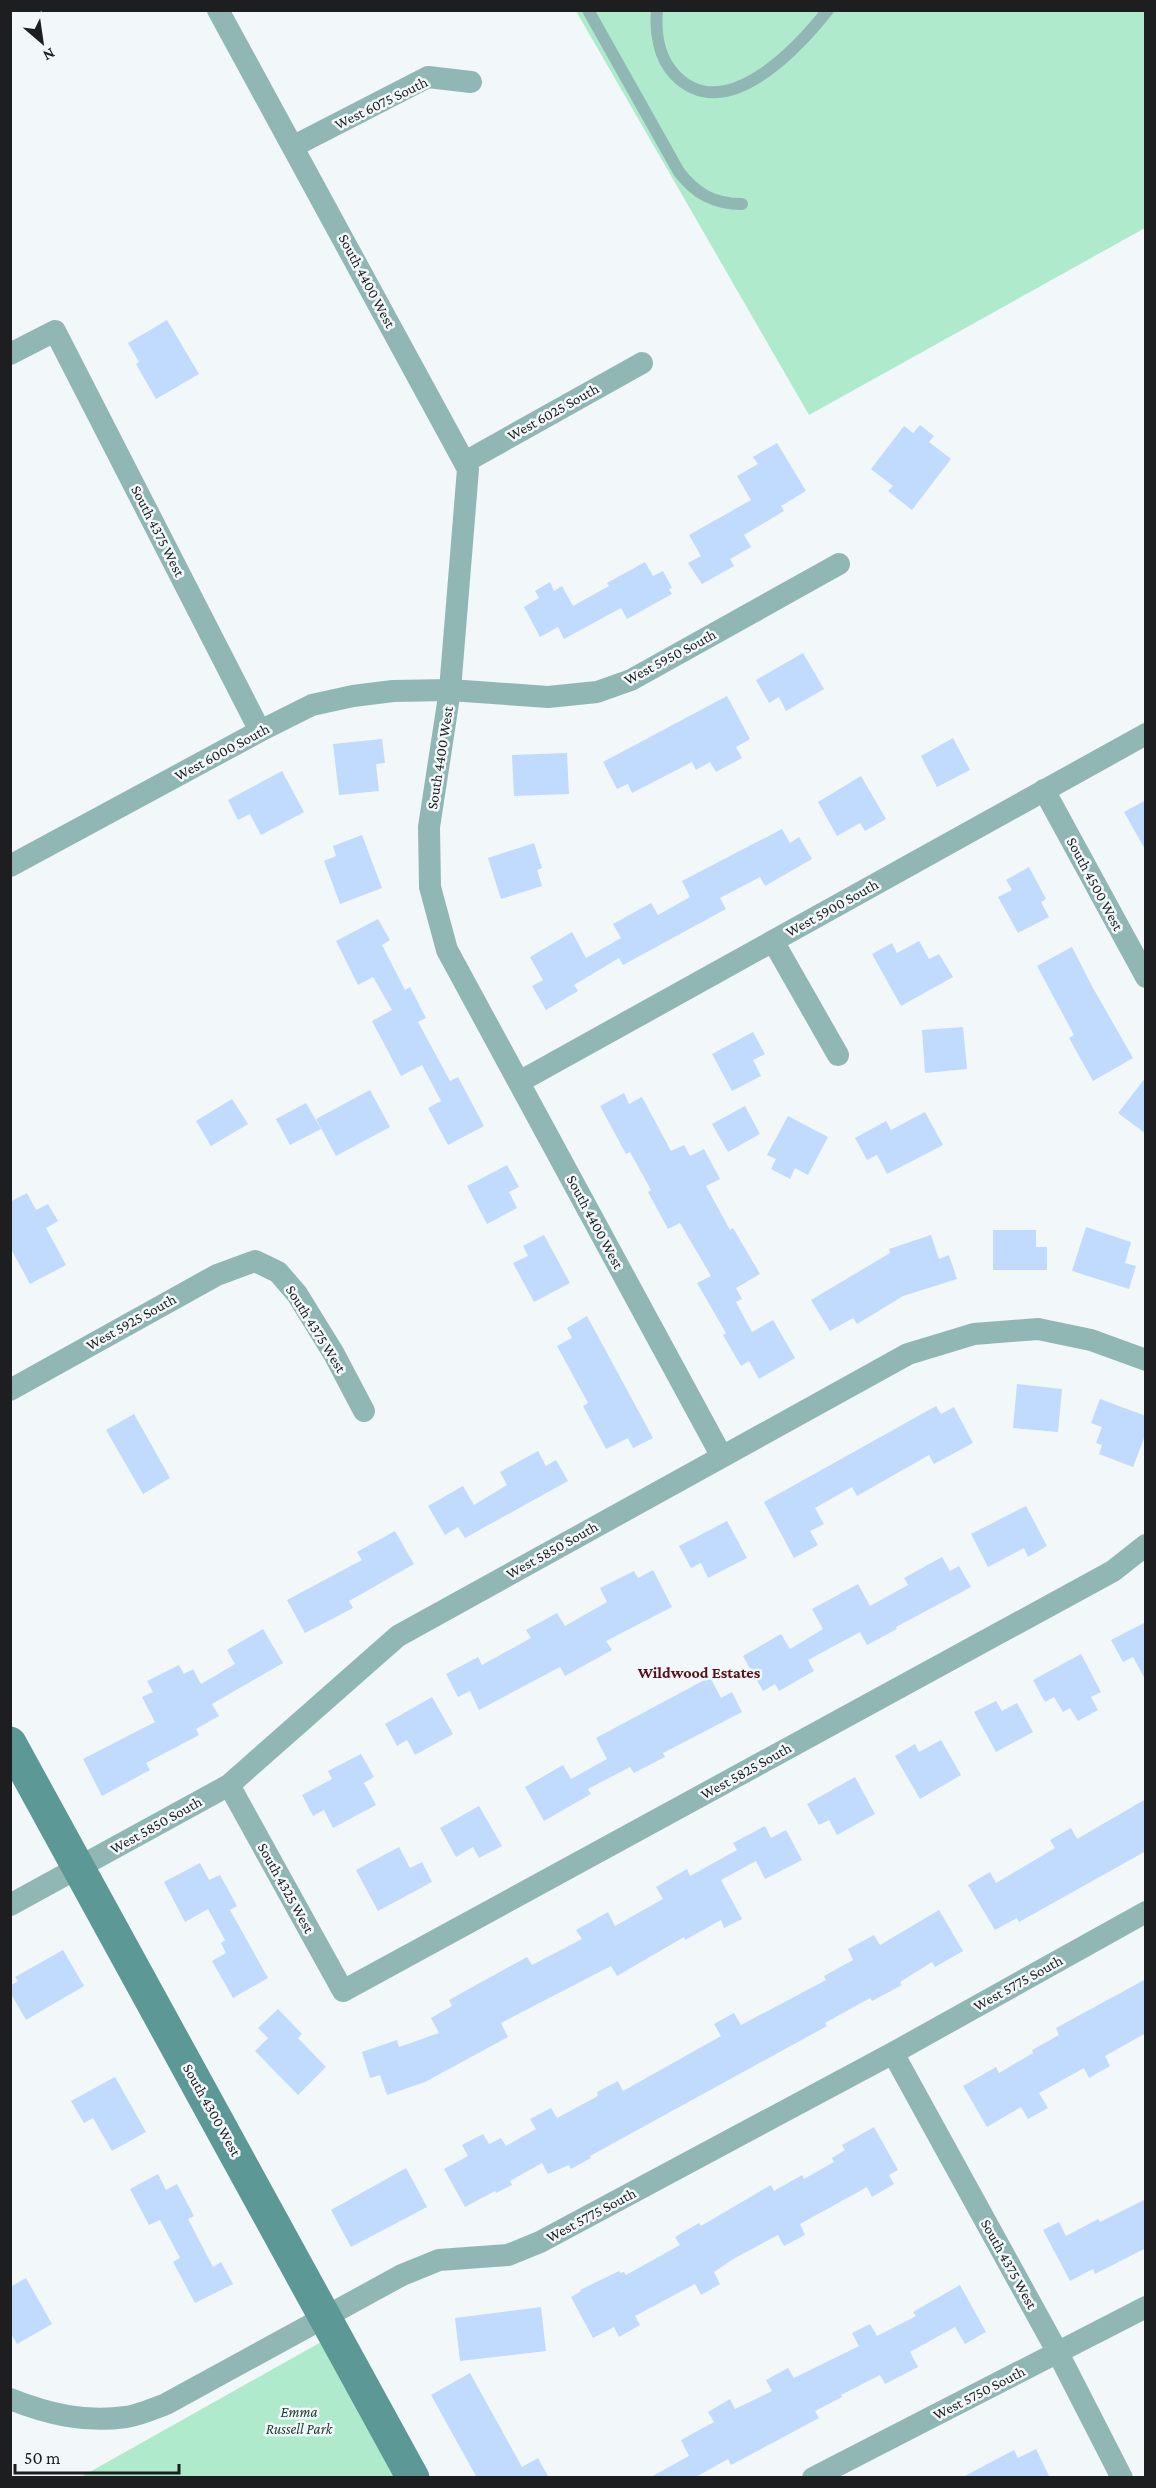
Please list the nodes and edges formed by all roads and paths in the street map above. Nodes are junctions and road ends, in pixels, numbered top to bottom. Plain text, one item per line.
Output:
1 (218, 10) edge
2 (588, 10) edge
3 (657, 10) edge
4 (828, 10) edge
5 (471, 82) dead end
6 (294, 146) junction
7 (742, 204) dead end
8 (10, 354) edge
9 (642, 363) dead end
10 (465, 462) junction
11 (840, 564) dead end
12 (450, 690) junction
13 (260, 731) junction
14 (1146, 734) edge
15 (1044, 790) junction
16 (10, 866) edge
17 (773, 940) junction
18 (1146, 977) edge
19 (838, 1055) dead end
20 (519, 1082) junction
21 (255, 1261) joint
22 (1146, 1360) edge
23 (10, 1390) edge
24 (364, 1411) dead end
25 (722, 1455) junction
26 (1146, 1545) edge
27 (10, 1743) edge
28 (229, 1785) junction
29 (79, 1868) junction
30 (10, 1905) edge
31 (1146, 1912) edge
32 (343, 1991) joint
33 (893, 2053) junction
34 (1146, 2307) edge
35 (325, 2317) junction
36 (1058, 2353) junction
37 (10, 2399) edge
38 (413, 2478) edge
39 (813, 2478) edge
40 (1122, 2478) edge

1 - 6 street, South 4400 West
2 - 7 lane
3 - 4 lane
5 - 6 street, West 6075 South
6 - 10 street, South 4400 West
8 - 13 street, South 4375 West
9 - 10 street, West 6025 South
10 - 12 street, South 4400 West
11 - 12 street, West 5950 South
12 - 13 street, West 6000 South
12 - 20 street, South 4400 West
13 - 16 street, West 6000 South
14 - 15 street, West 5900 South
15 - 17 street, West 5900 South
15 - 18 street, South 4500 West
17 - 19 street
17 - 20 street, West 5900 South
20 - 25 street, South 4400 West
21 - 23 street, West 5925 South
21 - 24 street, South 4375 West
22 - 25 street, West 5850 South
25 - 28 street, West 5850 South
26 - 32 street, West 5825 South
27 - 29 main road, South 4300 West
28 - 29 street, West 5850 South
28 - 32 street, South 4325 West
29 - 30 street, West 5850 South
29 - 35 main road, South 4300 West
31 - 33 street, West 5775 South
33 - 35 street, West 5775 South
33 - 36 street, South 4375 West
34 - 36 street, West 5750 South
35 - 37 street, West 5775 South
35 - 38 main road, South 4300 West
36 - 39 street, West 5750 South
36 - 40 street, South 4375 West

